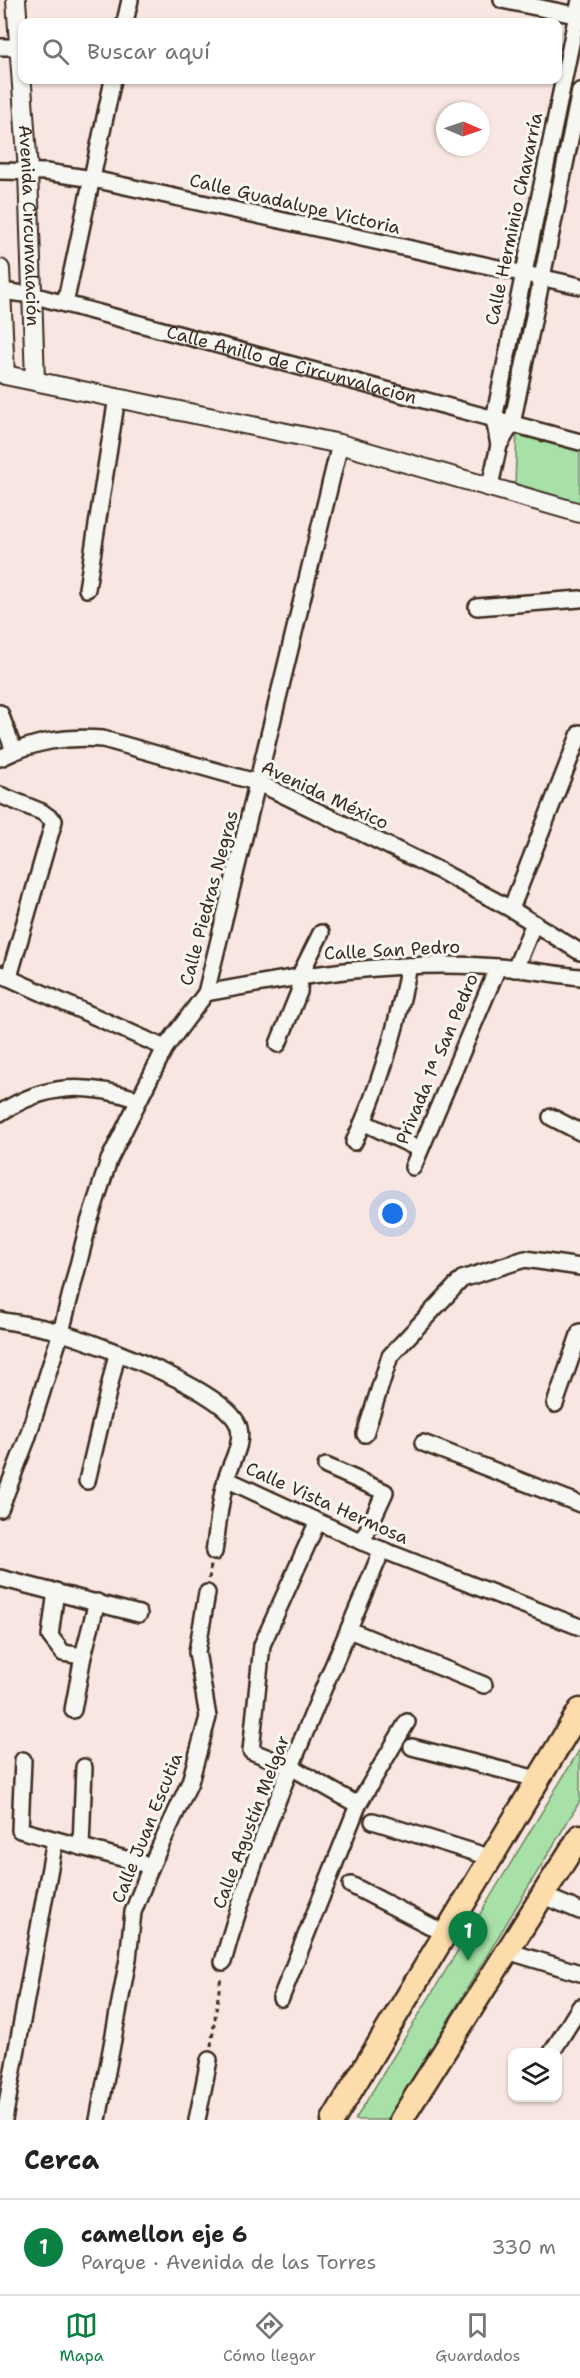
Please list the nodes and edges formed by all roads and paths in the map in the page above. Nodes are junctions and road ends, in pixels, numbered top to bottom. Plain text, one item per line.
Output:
1 (16, 0) edge
2 (130, 0) edge
3 (502, 0) edge
4 (580, 0) edge
5 (578, 16) edge
6 (126, 18) edge
7 (0, 47) edge
8 (18, 47) joint
9 (21, 84) edge
10 (112, 84) edge
11 (580, 91) edge
12 (0, 171) edge
13 (28, 171) junction
14 (93, 179) junction
15 (0, 269) edge
16 (522, 274) junction
17 (541, 278) junction
18 (580, 286) edge
19 (1, 291) edge
20 (32, 295) junction
21 (65, 304) junction
22 (3, 375) edge
23 (35, 381) junction
24 (117, 397) junction
25 (494, 419) junction
26 (512, 424) junction
27 (580, 442) edge
28 (340, 444) junction
29 (499, 446) junction
30 (490, 486) junction
31 (580, 513) edge
32 (87, 589) dead end
33 (580, 599) edge
34 (477, 607) dead end
35 (0, 713) edge
36 (580, 733) edge
37 (14, 751) junction
38 (0, 758) edge
39 (259, 783) junction
40 (0, 795) edge
41 (510, 909) junction
42 (534, 923) junction
43 (321, 933) dead end
44 (580, 952) edge
45 (409, 966) junction
46 (498, 967) junction
47 (515, 969) junction
48 (300, 975) junction
49 (4, 976) edge
50 (580, 977) edge
51 (207, 993) junction
52 (278, 1044) dead end
53 (165, 1048) junction
54 (137, 1099) junction
55 (0, 1113) edge
56 (551, 1117) dead end
57 (363, 1122) junction
58 (580, 1132) edge
59 (354, 1142) dead end
60 (419, 1149) junction
61 (413, 1167) dead end
62 (580, 1266) edge
63 (0, 1320) edge
64 (61, 1332) junction
65 (580, 1332) edge
66 (117, 1353) junction
67 (555, 1404) dead end
68 (365, 1434) dead end
69 (423, 1443) dead end
70 (326, 1466) dead end
71 (226, 1479) junction
72 (87, 1480) dead end
73 (580, 1504) edge
74 (0, 1509) edge
75 (317, 1523) junction
76 (363, 1542) junction
77 (382, 1550) junction
78 (214, 1552) joint
79 (0, 1578) edge
80 (56, 1591) junction
81 (207, 1593) joint
82 (97, 1602) junction
83 (139, 1614) dead end
84 (580, 1627) edge
85 (349, 1630) junction
86 (83, 1656) junction
87 (484, 1684) dead end
88 (73, 1710) dead end
89 (580, 1710) edge
90 (407, 1722) dead end
91 (412, 1747) dead end
92 (23, 1760) dead end
93 (84, 1767) dead end
94 (291, 1767) junction
95 (537, 1779) junction
96 (358, 1805) junction
97 (373, 1821) dead end
98 (580, 1836) edge
99 (55, 1840) junction
100 (81, 1847) junction
101 (489, 1857) junction
102 (151, 1866) junction
103 (351, 1885) dead end
104 (542, 1895) junction
105 (580, 1911) edge
106 (444, 1933) junction
107 (507, 1951) junction
108 (223, 1962) joint
109 (580, 1973) edge
110 (281, 1998) dead end
111 (580, 2007) edge
112 (554, 2048) edge
113 (209, 2060) joint
114 (4, 2120) edge
115 (98, 2120) edge
116 (197, 2120) edge
117 (333, 2120) edge
118 (401, 2120) edge

1 - 8 street, Avenida Circunvalación
2 - 6 street
3 - 5 street
4 - 5 street, Calle Herminio Chavarría
5 - 16 street, Calle Herminio Chavarría
7 - 8 street
9 - 13 street, Avenida Circunvalación
10 - 14 street
11 - 17 street, Calle Herminio Chavarría
12 - 13 street, Calle Guadalupe Victoria
13 - 14 street, Calle Guadalupe Victoria
13 - 20 street, Avenida Circunvalación
14 - 16 street, Calle Guadalupe Victoria
14 - 21 street
15 - 19 street, Avenida Circunvalación
16 - 17 street, Calle Guadalupe Victoria
16 - 25 street, Calle Herminio Chavarría
17 - 18 street, Calle Guadalupe Victoria
17 - 26 street, Calle Herminio Chavarría
19 - 20 street, Calle Anillo de Circunvalación
19 - 22 street, Avenida Circunvalación
20 - 21 street, Calle Anillo de Circunvalación
20 - 23 street, Avenida Circunvalación
21 - 25 street, Calle Anillo de Circunvalación
22 - 23 street
23 - 24 street
24 - 28 street
24 - 32 street
25 - 26 street, Calle Anillo de Circunvalación
25 - 29 street, Calle Herminio Chavarría
26 - 27 street, Calle Anillo de Circunvalación
26 - 29 street, Calle Herminio Chavarría
28 - 30 street
28 - 39 street, Calle Piedras Negras
29 - 30 street, Calle Herminio Chavarría
30 - 31 street
33 - 34 street
35 - 37 street
36 - 41 street
37 - 38 street, Avenida México
37 - 39 street, Avenida México
39 - 41 street, Avenida México
39 - 51 street, Calle Piedras Negras
40 - 49 street
41 - 42 street, Avenida México
42 - 44 street, Avenida México
42 - 47 street
43 - 48 street
45 - 46 street, Calle San Pedro
45 - 48 street, Calle San Pedro
45 - 57 street
46 - 47 street, Calle San Pedro
46 - 60 street, Privada 1ª San Pedro
47 - 50 street, Calle San Pedro
48 - 51 street, Calle San Pedro
48 - 52 street
49 - 53 street
51 - 53 street, Calle Piedras Negras
53 - 54 street, Calle Piedras Negras
54 - 55 street
54 - 64 street, Calle Piedras Negras
56 - 58 street
57 - 59 street
57 - 60 street
60 - 61 street, Privada 1ª San Pedro
62 - 68 street
63 - 64 street, Calle Vista Hermosa
64 - 66 street, Calle Vista Hermosa
64 - 74 street, Calle Piedras Negras
65 - 67 street
66 - 71 street, Calle Vista Hermosa
66 - 72 street
69 - 73 street
70 - 76 street
71 - 75 street, Calle Vista Hermosa
71 - 78 street
75 - 76 street, Calle Vista Hermosa
75 - 94 street
76 - 77 street, Calle Vista Hermosa
77 - 84 street, Calle Vista Hermosa
77 - 85 street, Calle Agustín Melgar
78 - 81 path
79 - 80 street
80 - 82 street
80 - 86 street
81 - 102 street, Calle Juan Escutia
82 - 83 street
82 - 86 street
85 - 87 street
85 - 94 street, Calle Agustín Melgar
86 - 88 street
89 - 95 main road
90 - 96 street
91 - 95 street
92 - 99 street
93 - 100 street
94 - 96 street
94 - 108 street, Calle Agustín Melgar
95 - 101 main road
96 - 110 street
97 - 101 street
98 - 104 main road
99 - 100 street
99 - 114 street
100 - 102 street
101 - 106 main road
102 - 115 street, Calle Juan Escutia
103 - 106 street
104 - 105 street
104 - 107 main road
106 - 117 main road
107 - 109 street
107 - 118 main road
108 - 113 path
111 - 112 street
113 - 116 street

